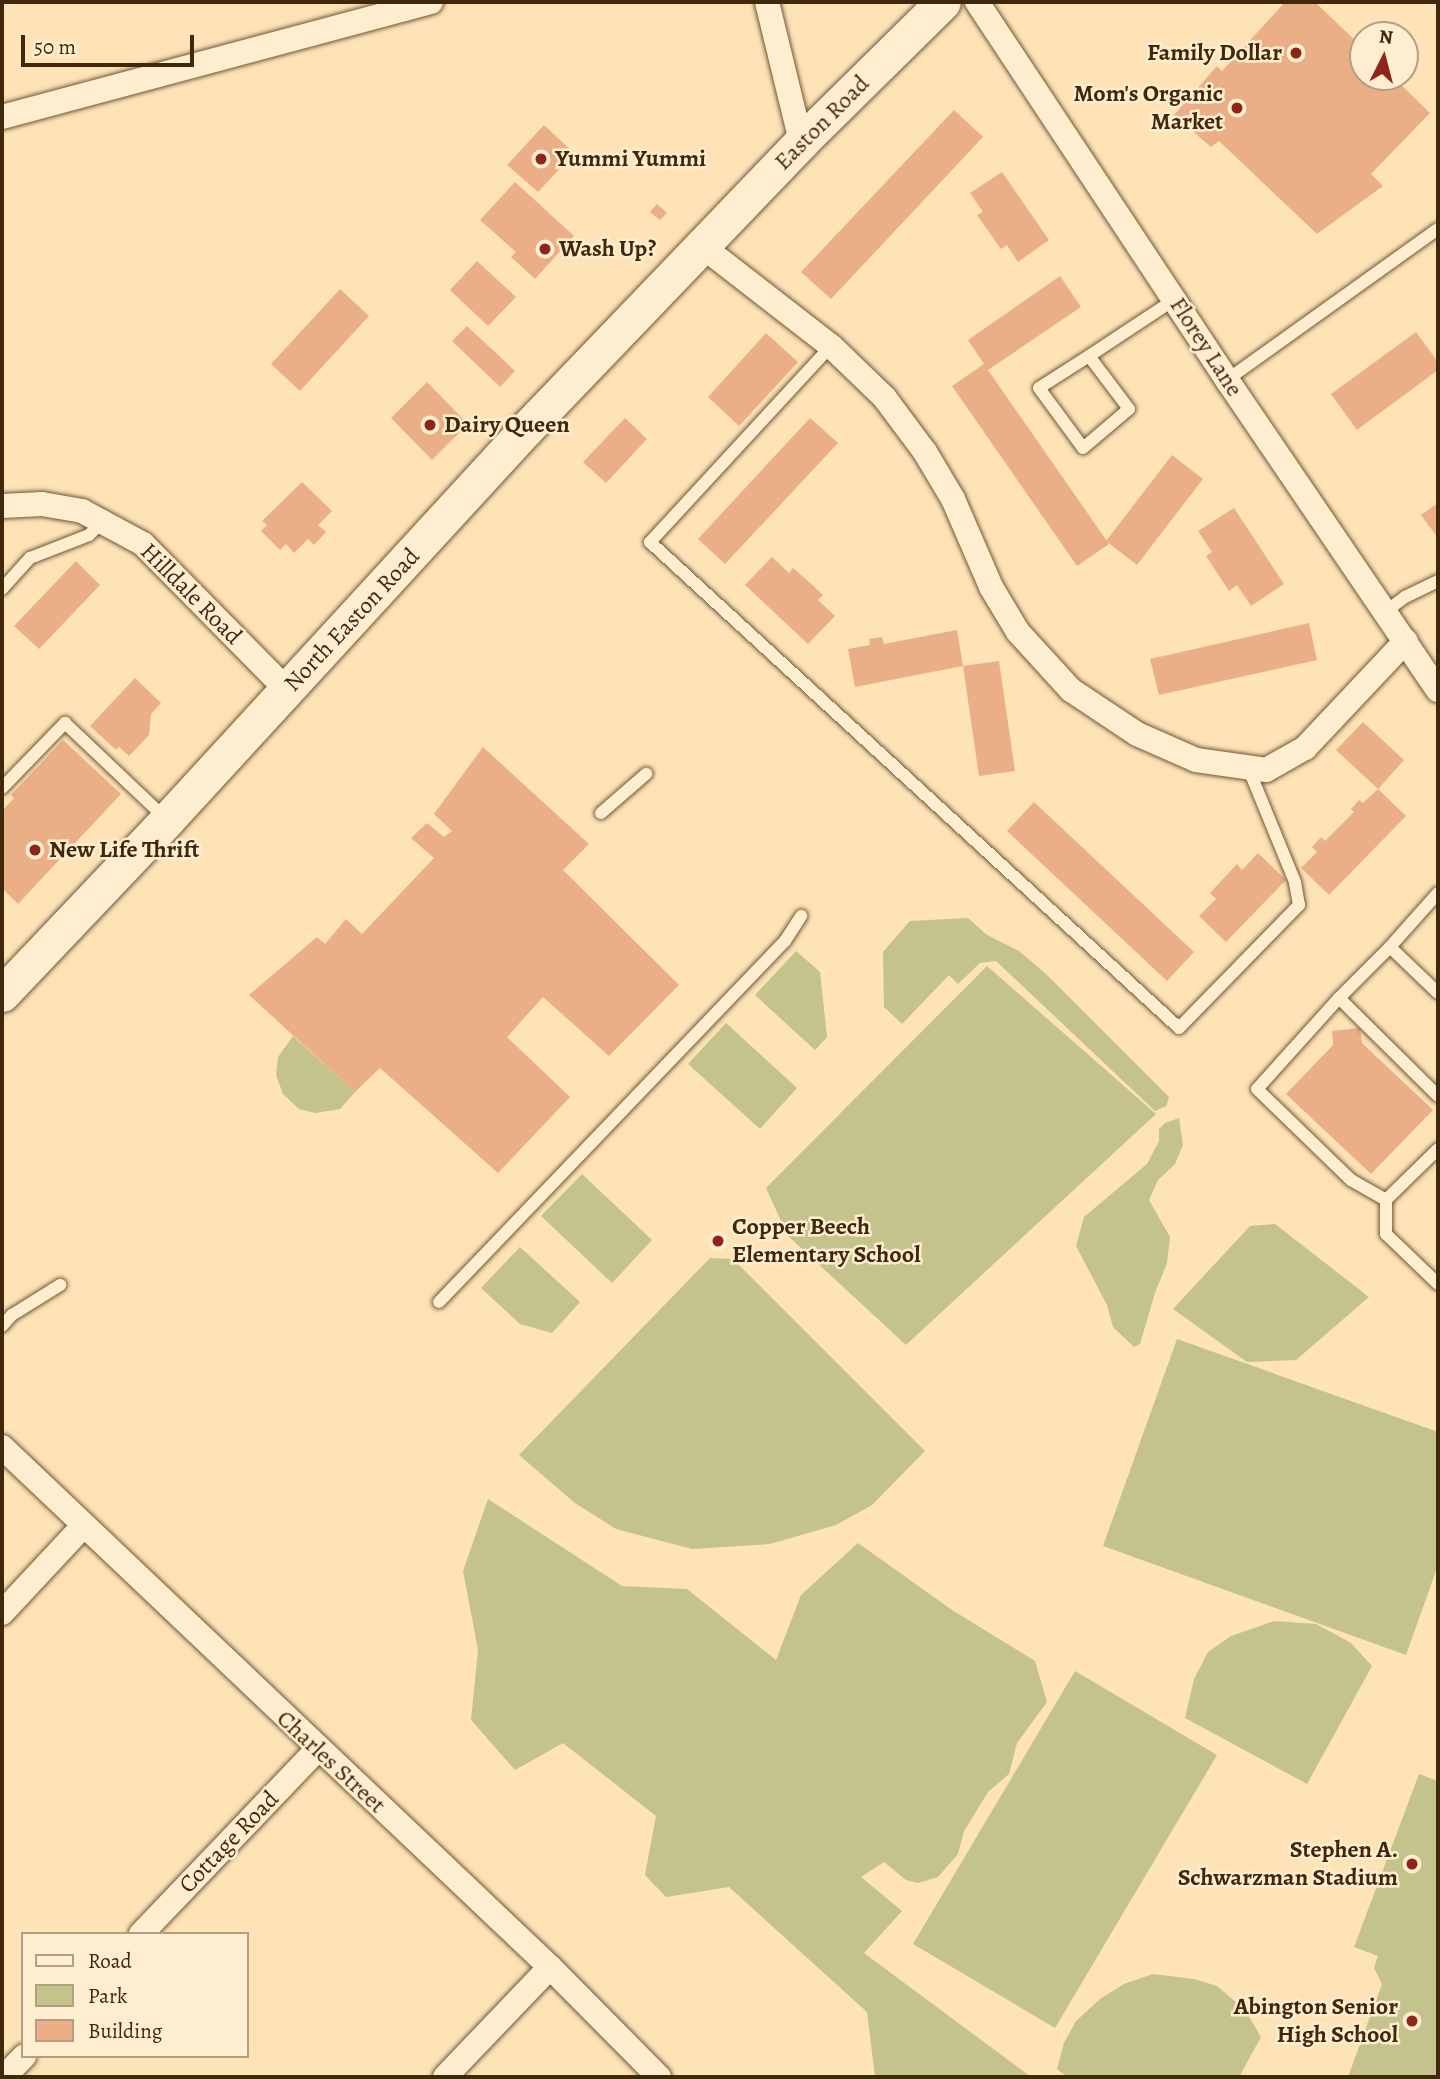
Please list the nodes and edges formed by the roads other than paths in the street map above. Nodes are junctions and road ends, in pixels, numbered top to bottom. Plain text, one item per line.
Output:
1 (431, 2) edge
2 (767, 2) edge
3 (943, 2) edge
4 (977, 2) edge
5 (2, 117) edge
6 (801, 142) junction
7 (1438, 229) edge
8 (702, 246) junction
9 (1175, 299) junction
10 (831, 346) junction
11 (1089, 356) junction
12 (1227, 380) junction
13 (2, 506) edge
14 (104, 521) junction
15 (1438, 581) edge
16 (2, 589) edge
17 (1385, 612) junction
18 (1406, 641) junction
19 (287, 690) junction
20 (1438, 690) edge
21 (1249, 770) junction
22 (646, 774) dead end
23 (2, 788) edge
24 (601, 814) dead end
25 (167, 820) junction
26 (1438, 893) edge
27 (801, 916) dead end
28 (1390, 947) junction
29 (5, 984) edge
30 (1438, 993) edge
31 (1339, 998) junction
32 (1438, 1096) edge
33 (1438, 1149) edge
34 (1385, 1200) junction
35 (1438, 1284) edge
36 (60, 1285) dead end
37 (439, 1302) dead end
38 (2, 1326) edge
39 (2, 1447) edge
40 (83, 1526) junction
41 (2, 1613) edge
42 (317, 1750) junction
43 (143, 1932) edge
44 (550, 1968) junction
45 (22, 2058) edge
46 (4, 2077) edge
47 (445, 2077) edge
48 (659, 2077) edge

1 - 5 street
2 - 6 street
3 - 6 main road, Easton Road
4 - 9 street, Florey Lane
6 - 8 main road, Easton Road
7 - 12 lane
8 - 10 street
8 - 19 main road, North Easton Road
9 - 11 lane
9 - 12 street, Florey Lane
10 - 21 street
10 - 21 lane
11 - 11 lane
12 - 17 street, Florey Lane
13 - 14 street, Hilldale Road
14 - 16 lane
14 - 19 street, Hilldale Road
15 - 17 lane
17 - 18 street, Florey Lane
18 - 20 street, Florey Lane
18 - 21 street
19 - 25 main road, North Easton Road
22 - 24 lane
23 - 25 lane
25 - 29 main road, North Easton Road
26 - 28 lane
27 - 37 lane
28 - 30 lane
28 - 31 lane
31 - 32 lane
31 - 34 lane
33 - 34 lane
34 - 35 lane
36 - 38 lane
39 - 40 street, Charles Street
40 - 41 street
40 - 42 street, Charles Street
42 - 43 street, Cottage Road
42 - 44 street, Charles Street
44 - 47 street
44 - 48 street, Charles Street
45 - 46 street

